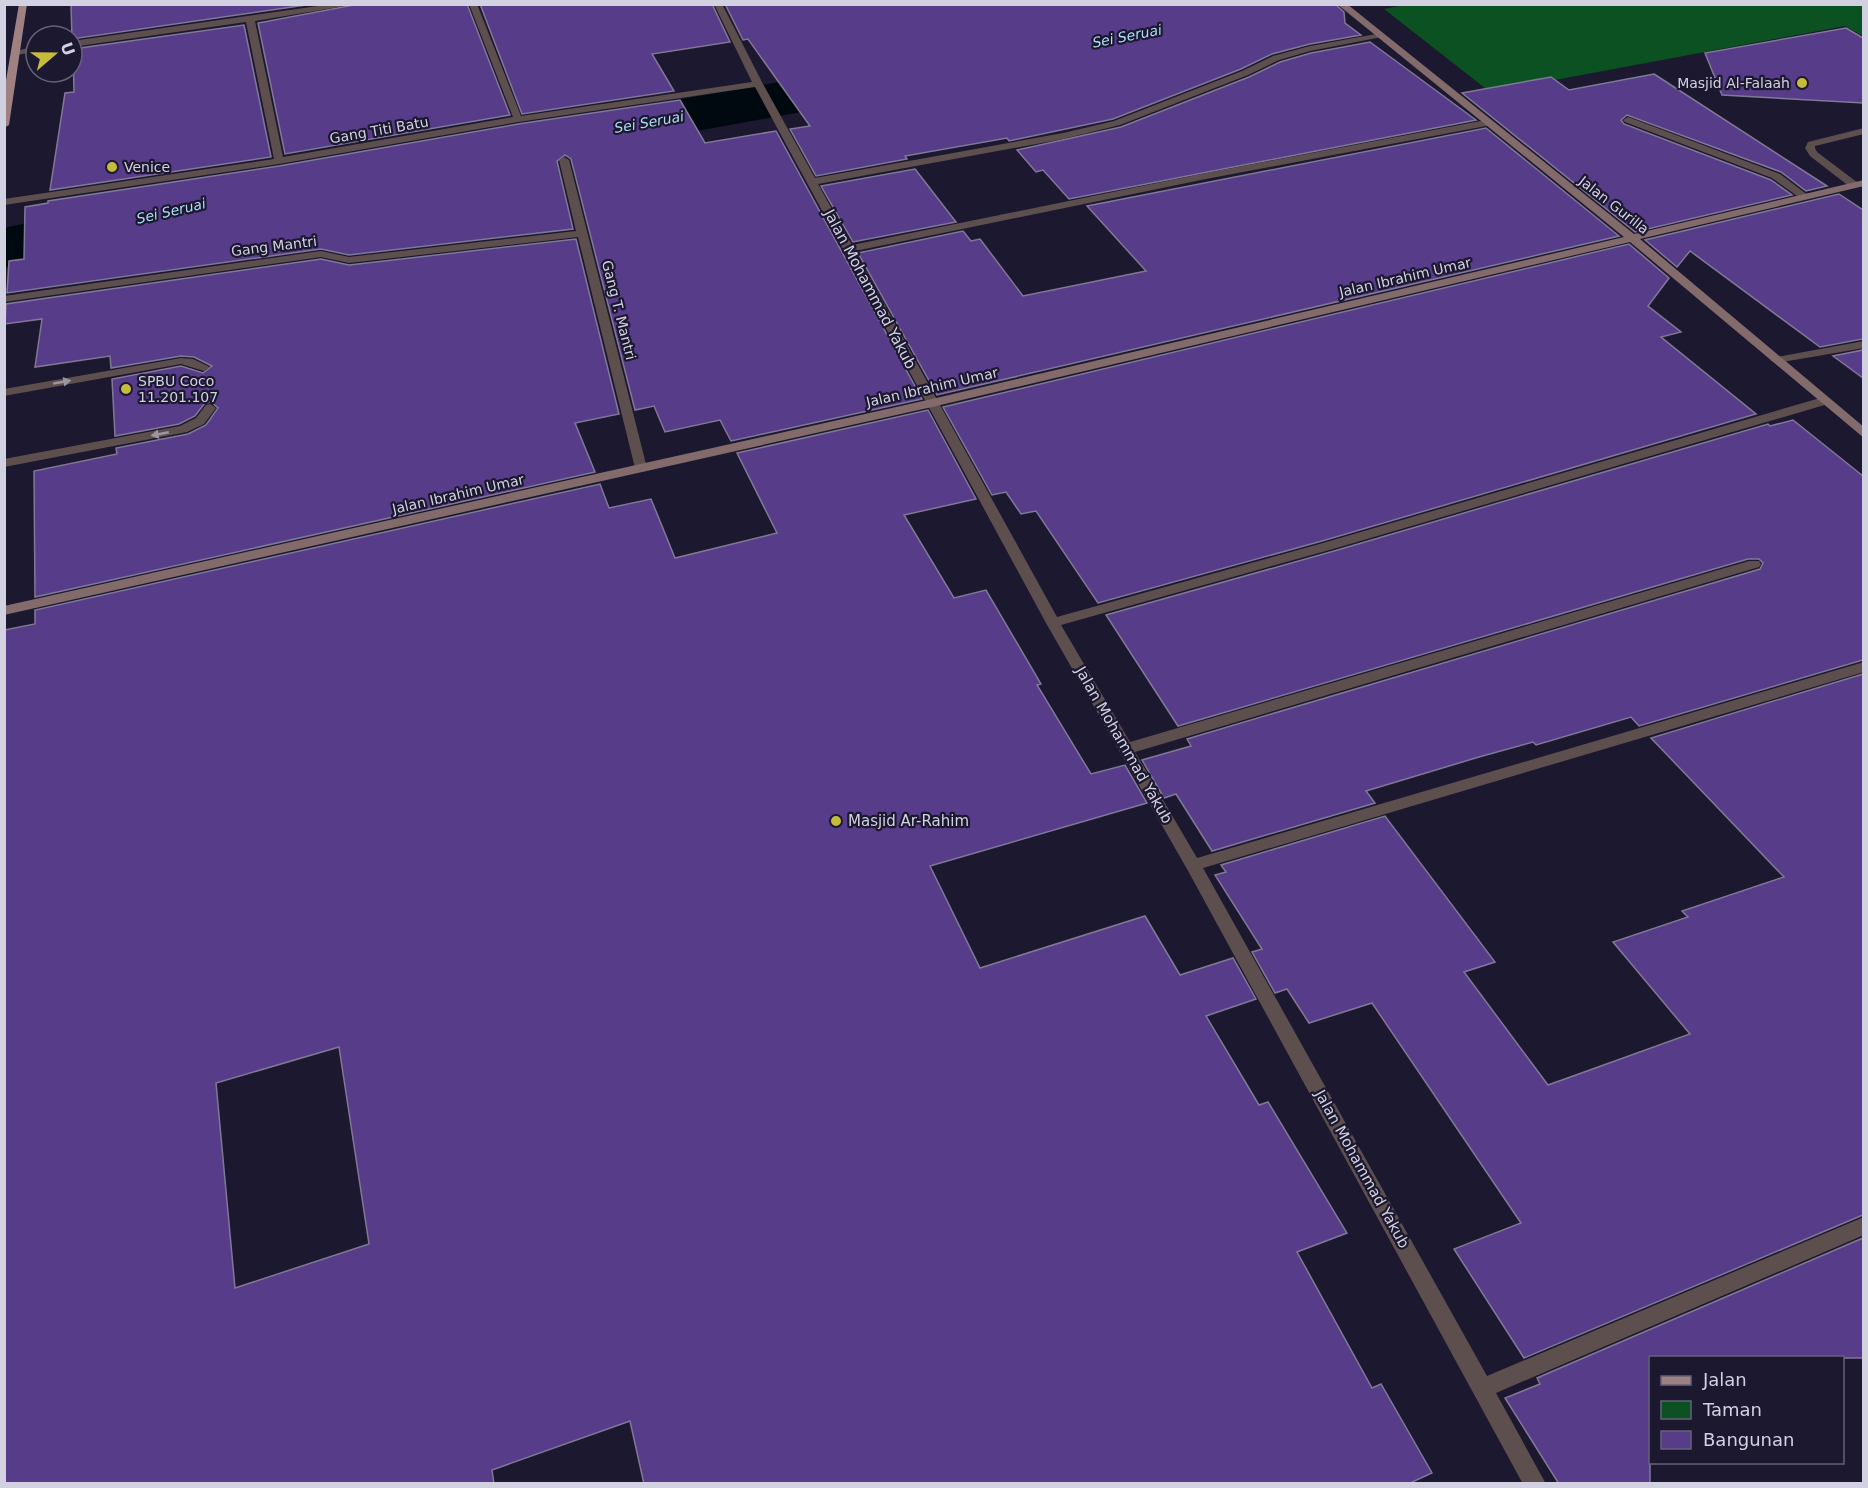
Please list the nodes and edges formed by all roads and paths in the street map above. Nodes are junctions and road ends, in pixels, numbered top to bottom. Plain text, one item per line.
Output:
1 (23, 4) edge
2 (353, 4) edge
3 (473, 4) edge
4 (717, 4) edge
5 (1341, 4) edge
6 (250, 19) junction
7 (1379, 35) junction
8 (84, 42) edge
9 (24, 51) edge
10 (15, 52) junction
11 (758, 84) junction
12 (518, 119) junction
13 (1628, 120) dead end
14 (1486, 123) junction
15 (4, 125) edge
16 (1863, 131) edge
17 (564, 160) dead end
18 (279, 161) junction
19 (812, 182) junction
20 (1859, 184) edge
21 (1804, 196) junction
22 (4, 202) edge
23 (584, 233) junction
24 (1633, 238) junction
25 (850, 249) junction
26 (4, 299) edge
27 (1863, 344) edge
28 (1776, 360) junction
29 (204, 367) dead end
30 (4, 393) edge
31 (1824, 401) junction
32 (932, 403) junction
33 (210, 408) dead end
34 (1863, 434) edge
35 (4, 463) edge
36 (641, 468) junction
37 (1754, 564) dead end
38 (4, 611) edge
39 (1053, 623) junction
40 (1863, 667) edge
41 (1126, 749) junction
42 (1193, 865) junction
43 (1863, 1226) edge
44 (1483, 1388) junction
45 (1535, 1484) edge

1 - 10 main road
2 - 6 street
3 - 12 street
4 - 11 street, Jalan Mohammad Yakub
5 - 7 street, Jalan Gurilla
6 - 8 street
6 - 18 street
7 - 14 street, Jalan Gurilla
7 - 19 street
9 - 10 street
10 - 15 main road
11 - 12 street, Gang Titi Batu
11 - 19 street, Jalan Mohammad Yakub
12 - 18 street, Gang Titi Batu
13 - 21 street
14 - 24 street, Jalan Gurilla
14 - 25 street
16 - 20 street
17 - 23 street, Gang T. Mantri
18 - 22 street, Gang Titi Batu
19 - 25 street, Jalan Mohammad Yakub
20 - 21 street, Jalan Ibrahim Umar
21 - 24 street, Jalan Ibrahim Umar
23 - 26 street, Gang Mantri
23 - 36 street, Gang T. Mantri
24 - 28 street, Jalan Gurilla
24 - 32 street, Jalan Ibrahim Umar
25 - 32 street, Jalan Mohammad Yakub
27 - 28 street
28 - 31 street, Jalan Gurilla
30 -> 29 street
31 - 34 street, Jalan Gurilla
31 - 39 street
32 - 36 street, Jalan Ibrahim Umar
32 - 39 street, Jalan Mohammad Yakub
33 -> 35 street
36 - 38 street, Jalan Ibrahim Umar
37 - 41 street
39 - 41 street, Jalan Mohammad Yakub
40 - 42 street
41 - 42 street, Jalan Mohammad Yakub
42 - 44 street, Jalan Mohammad Yakub
43 - 44 street
44 - 45 street, Jalan Mohammad Yakub

